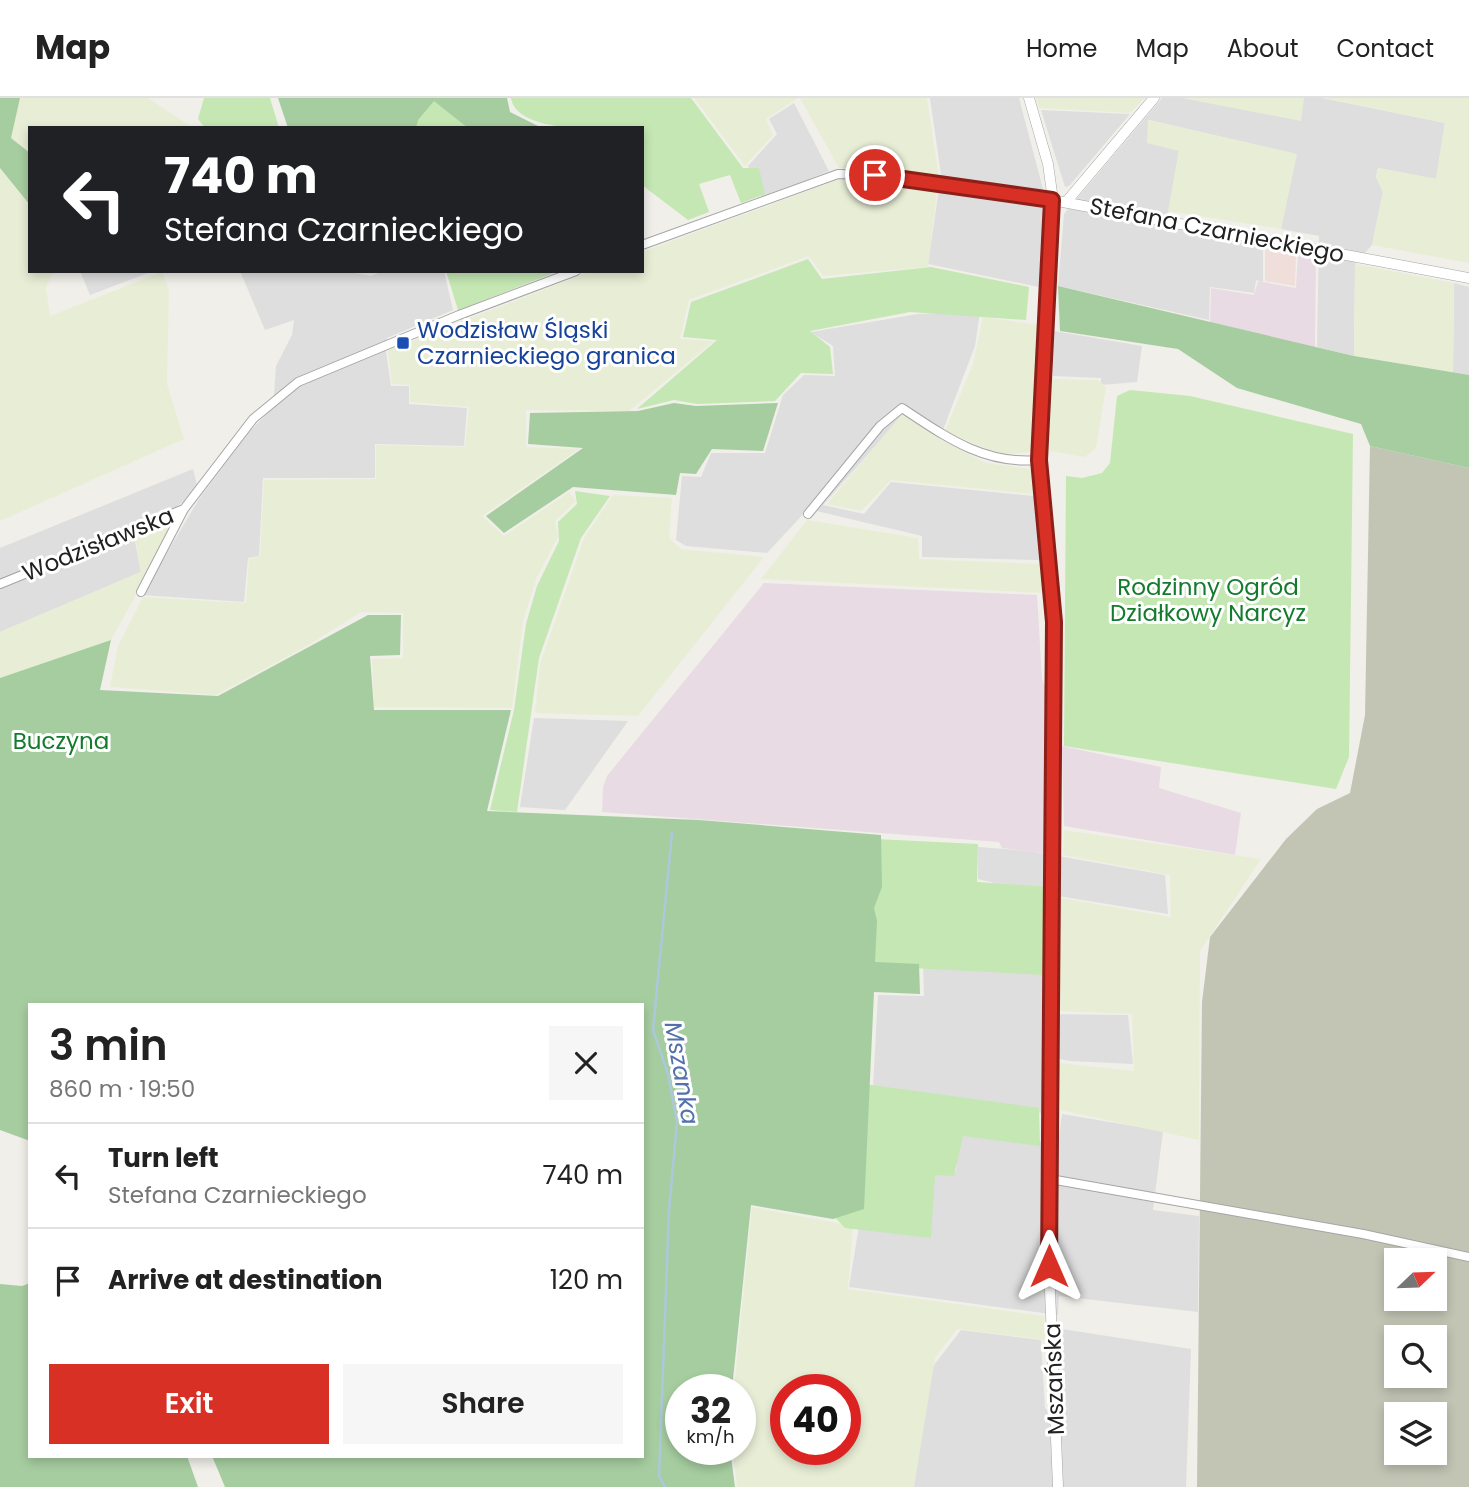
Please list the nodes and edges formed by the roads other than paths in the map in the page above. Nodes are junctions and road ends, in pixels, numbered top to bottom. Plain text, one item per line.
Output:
1 (1029, 98) edge
2 (1154, 98) edge
3 (1052, 200) junction
4 (1067, 201) junction
5 (644, 244) edge
6 (570, 273) edge
7 (1469, 278) edge
8 (1039, 460) junction
9 (184, 509) junction
10 (808, 514) dead end
11 (0, 584) edge
12 (141, 592) dead end
13 (1050, 1179) junction
14 (1469, 1257) edge
15 (1058, 1487) edge

1 - 3 street, Mszańska
2 - 4 street
3 - 4 street, Stefana Czarnieckiego
3 - 5 street, Stefana Czarnieckiego
3 - 8 street, Mszańska
4 - 7 street, Stefana Czarnieckiego
6 - 9 street, Wodzisławska
8 - 10 street
8 - 13 street, Mszańska
9 - 11 street, Wodzisławska
9 - 12 street
13 - 14 street
13 - 15 street, Mszańska

